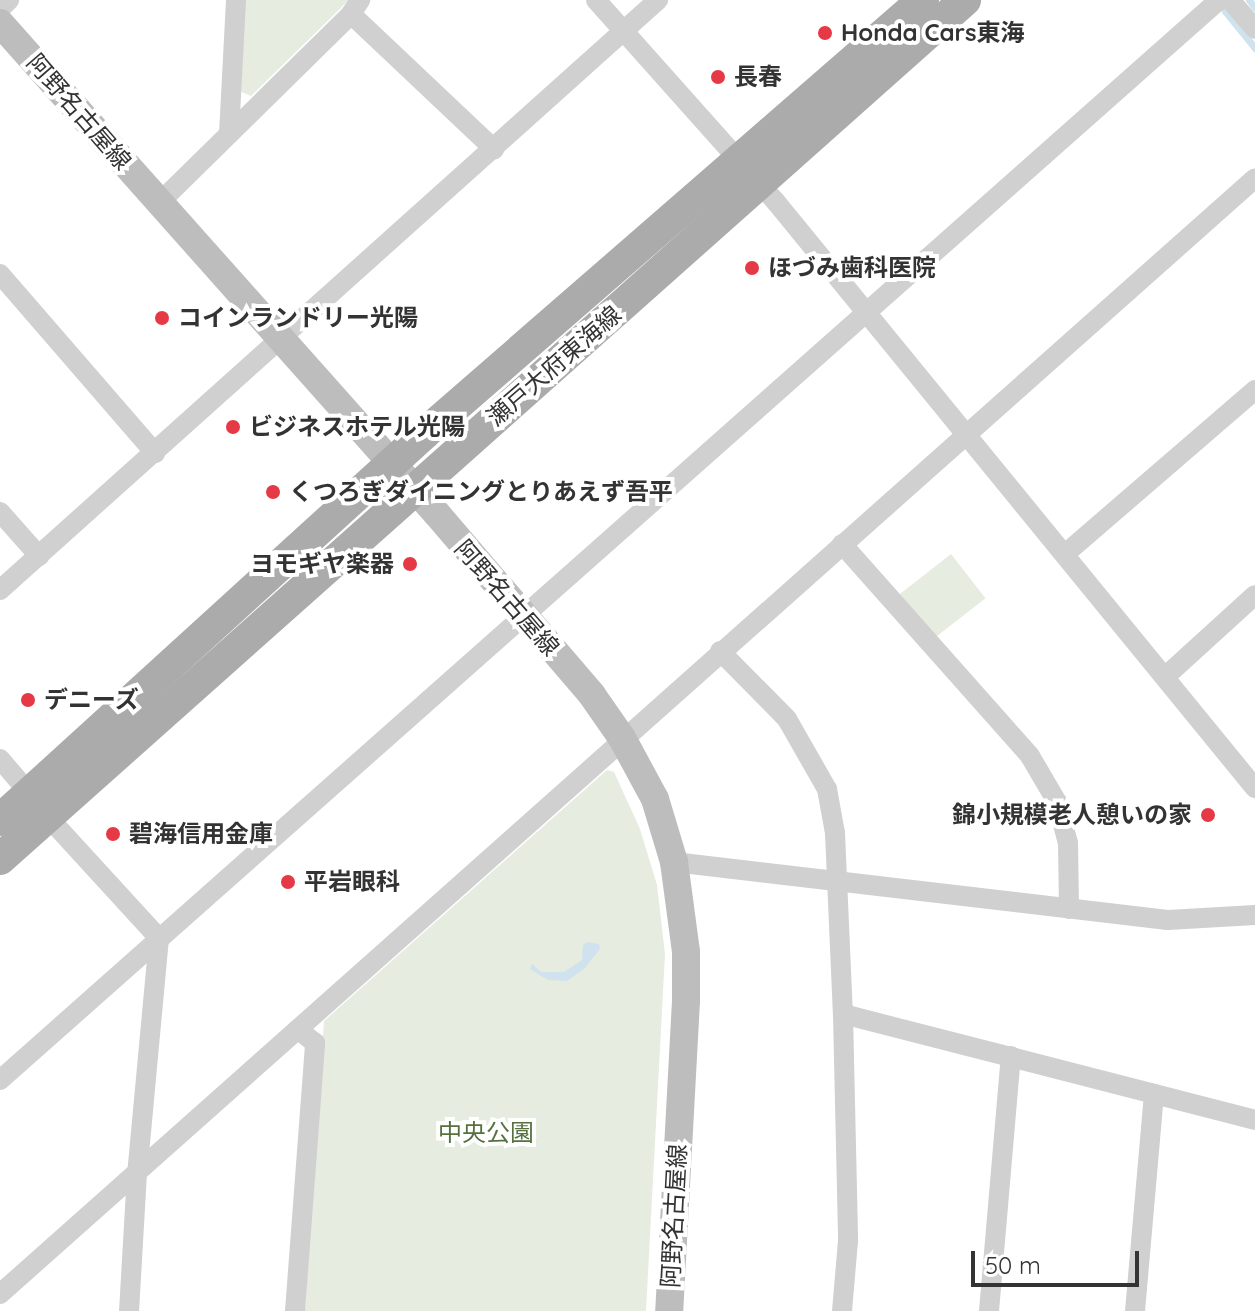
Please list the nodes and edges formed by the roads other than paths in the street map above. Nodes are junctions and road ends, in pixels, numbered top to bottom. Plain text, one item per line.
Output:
1 (9, 0) edge
2 (236, 0) edge
3 (596, 0) edge
4 (658, 0) edge
5 (923, 0) edge
6 (965, 0) edge
7 (1219, 0) edge
8 (1230, 0) edge
9 (355, 7) edge
10 (0, 9) edge
11 (0, 23) edge
12 (1255, 29) edge
13 (626, 30) junction
14 (229, 134) junction
15 (494, 149) junction
16 (749, 171) junction
17 (1255, 178) edge
18 (159, 203) junction
19 (0, 274) edge
20 (866, 310) junction
21 (281, 341) junction
22 (1255, 390) edge
23 (966, 435) junction
24 (155, 453) junction
25 (392, 466) junction
26 (415, 490) junction
27 (0, 512) edge
28 (842, 544) junction
29 (1065, 554) junction
30 (39, 556) junction
31 (0, 590) edge
32 (1255, 595) edge
33 (524, 618) junction
34 (720, 651) junction
35 (1166, 676) junction
36 (622, 738) junction
37 (0, 759) edge
38 (1255, 788) edge
39 (39, 805) junction
40 (0, 820) edge
41 (0, 859) edge
42 (674, 862) junction
43 (836, 882) junction
44 (1069, 909) junction
45 (1255, 915) edge
46 (159, 938) junction
47 (843, 1014) junction
48 (298, 1029) junction
49 (1011, 1056) junction
50 (0, 1080) edge
51 (1154, 1094) junction
52 (1255, 1120) edge
53 (137, 1173) junction
54 (0, 1294) edge
55 (129, 1311) edge
56 (295, 1311) edge
57 (669, 1311) edge
58 (842, 1311) edge
59 (989, 1311) edge
60 (1135, 1311) edge

1 - 10 street
2 - 14 street
3 - 13 street
4 - 13 street
5 - 16 main road, 瀬戸大府東海線
6 - 16 main road, 瀬戸大府東海線
7 - 20 street
8 - 12 street
9 - 14 street
9 - 15 street
11 - 18 main road, 阿野名古屋線
13 - 15 street
13 - 16 street
14 - 18 street
15 - 21 street
16 - 20 street
16 - 25 main road, 瀬戸大府東海線
16 - 26 main road, 瀬戸大府東海線
17 - 23 street
18 - 21 main road, 阿野名古屋線
19 - 24 street
20 - 23 street
20 - 33 street
21 - 24 street
21 - 25 main road, 阿野名古屋線
22 - 29 street
23 - 28 street
23 - 29 street
24 - 30 street
25 - 26 main road, 阿野名古屋線
25 - 39 main road, 瀬戸大府東海線
26 - 33 main road, 阿野名古屋線
26 - 39 main road, 瀬戸大府東海線
27 - 30 street
28 - 34 street
28 - 44 street
29 - 35 street
30 - 31 street
32 - 35 street
33 - 36 main road, 阿野名古屋線
33 - 46 street
34 - 36 street
34 - 43 street
35 - 38 street
36 - 42 main road, 阿野名古屋線
36 - 48 street
37 - 39 street
39 - 40 main road, 瀬戸大府東海線
39 - 41 main road, 瀬戸大府東海線
39 - 46 street
42 - 43 street
42 - 57 main road, 阿野名古屋線
43 - 44 street
43 - 47 street
44 - 45 street
46 - 50 street
46 - 53 street
47 - 49 street
47 - 58 street
48 - 53 street
48 - 56 street
49 - 51 street
49 - 59 street
51 - 52 street
51 - 60 street
53 - 54 street
53 - 55 street

